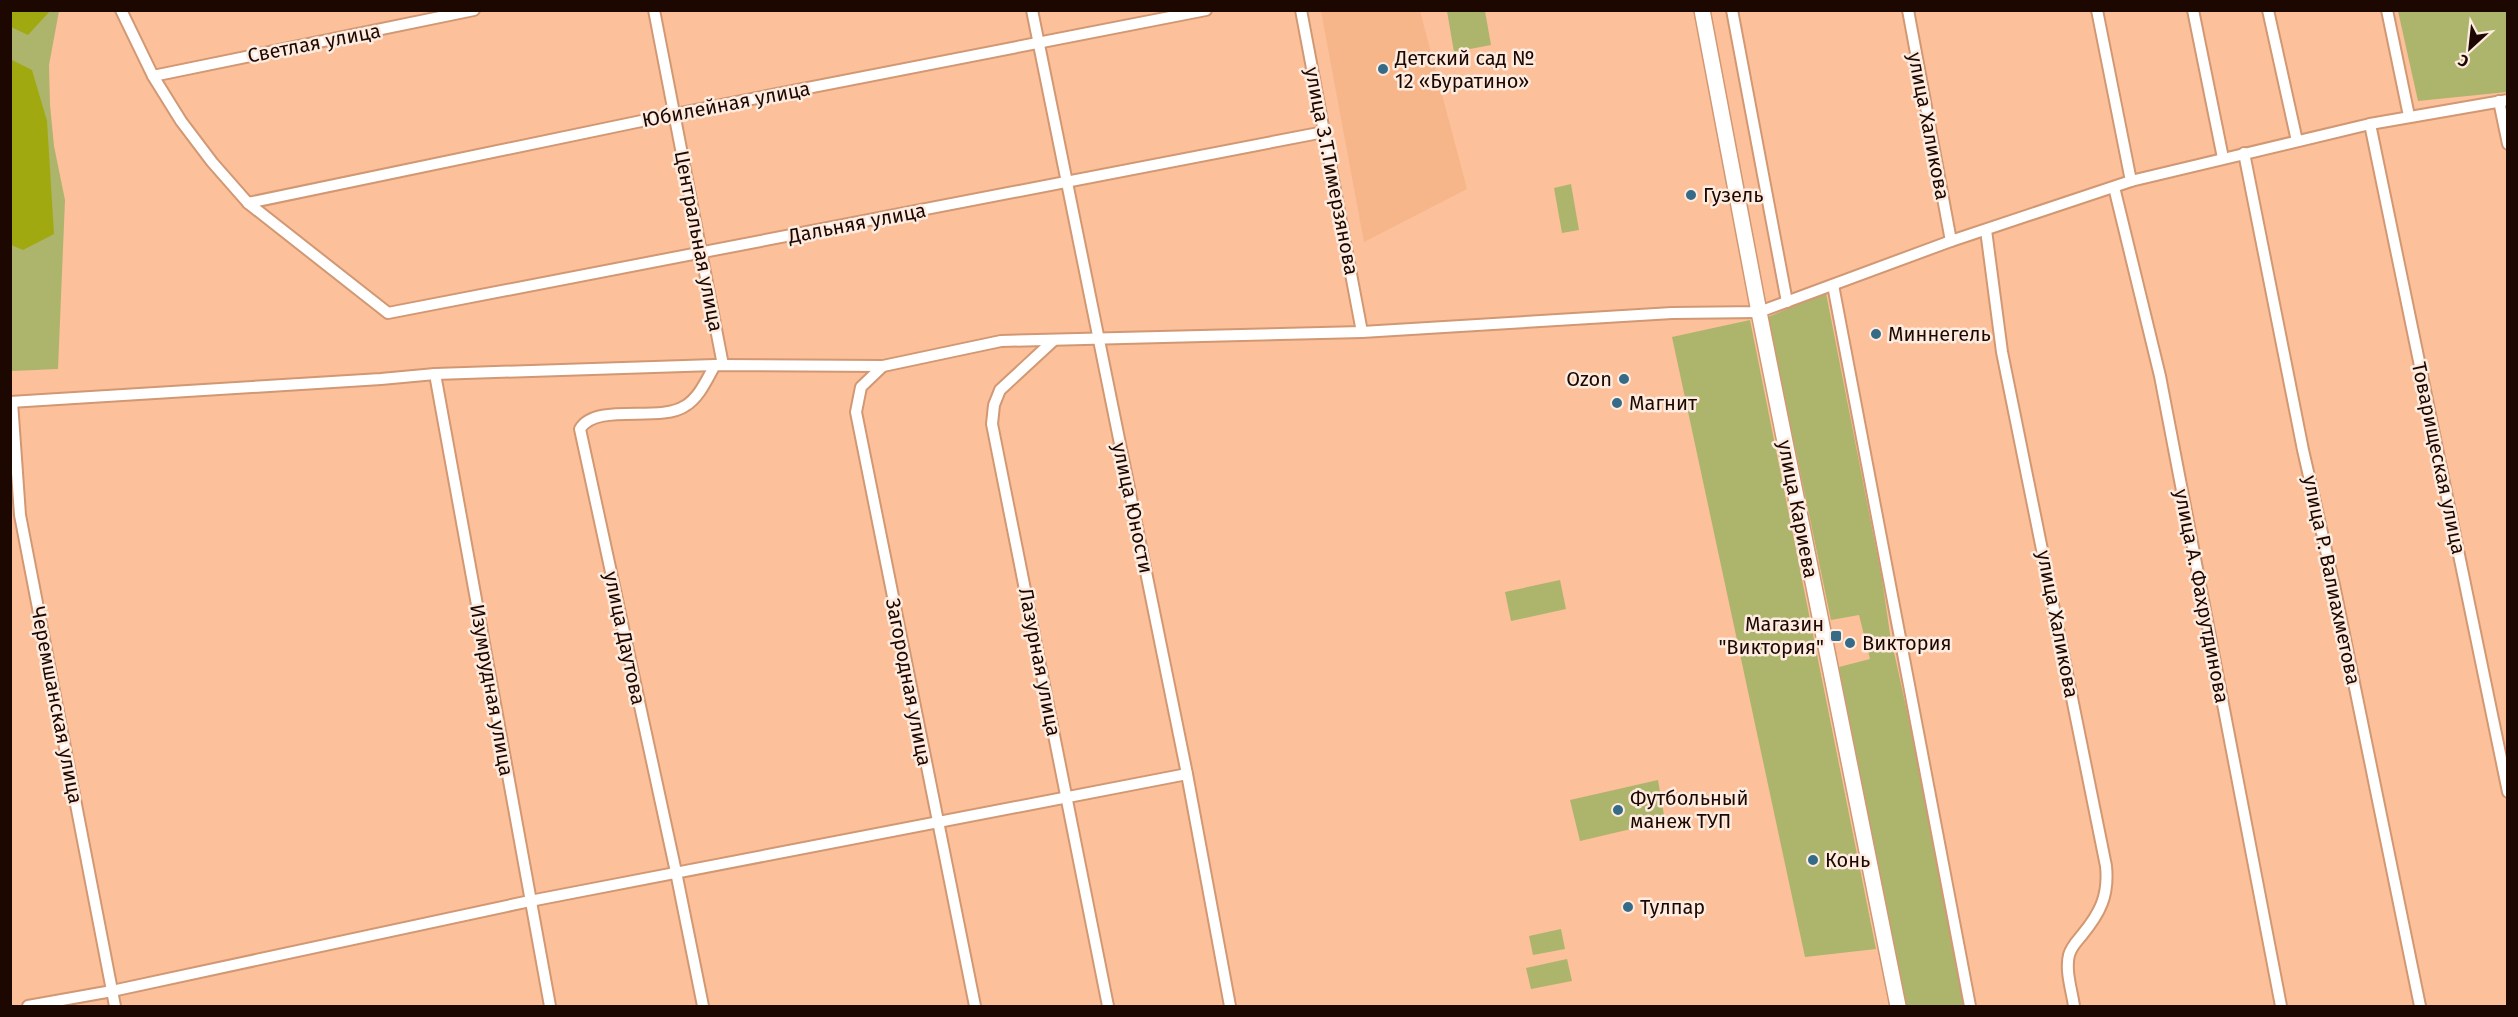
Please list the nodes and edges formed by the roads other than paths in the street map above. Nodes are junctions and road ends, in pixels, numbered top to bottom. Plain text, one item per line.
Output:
1 (121, 10) edge
2 (474, 10) edge
3 (654, 10) edge
4 (1032, 10) edge
5 (1206, 10) edge
6 (1301, 10) edge
7 (1702, 10) edge
8 (1732, 10) edge
9 (1908, 10) edge
10 (2097, 10) edge
11 (2193, 10) edge
12 (2268, 10) edge
13 (2387, 10) edge
14 (1038, 44) junction
15 (153, 76) junction
16 (2503, 101) edge
17 (675, 114) junction
18 (2409, 116) junction
19 (2370, 124) junction
20 (1324, 132) junction
21 (2297, 141) junction
22 (2508, 144) edge
23 (2244, 153) junction
24 (2223, 158) junction
25 (2131, 181) junction
26 (1068, 183) junction
27 (2114, 187) junction
28 (248, 203) junction
29 (1986, 230) junction
30 (1951, 241) junction
31 (703, 252) junction
32 (1833, 285) junction
33 (1786, 302) junction
34 (1759, 312) junction
35 (1362, 332) junction
36 (1099, 339) junction
37 (1054, 340) junction
38 (719, 365) junction
39 (883, 366) junction
40 (435, 374) junction
41 (11, 402) edge
42 (1187, 774) junction
43 (2508, 792) edge
44 (1067, 797) junction
45 (937, 822) junction
46 (676, 872) junction
47 (530, 901) junction
48 (112, 991) junction
49 (28, 1006) edge
50 (115, 1006) edge
51 (550, 1006) edge
52 (703, 1006) edge
53 (975, 1006) edge
54 (1108, 1006) edge
55 (1230, 1006) edge
56 (1898, 1006) edge
57 (1970, 1006) edge
58 (2074, 1006) edge
59 (2281, 1006) edge
60 (2420, 1006) edge

1 - 15 street
2 - 15 street, Светлая улица
3 - 17 street, Центральная улица
4 - 14 street, улица Юности
5 - 14 street, Юбилейная улица
6 - 20 street, улица З.Т.Тимерзянова
7 - 34 main road, улица Кариева
8 - 33 street
9 - 30 street, улица Халикова
10 - 25 street
11 - 24 street
12 - 21 street
13 - 18 street
14 - 17 street, Юбилейная улица
14 - 26 street, улица Юности
15 - 28 street
16 - 18 street
16 - 22 street
17 - 28 street, Юбилейная улица
17 - 31 street, Центральная улица
18 - 19 street
19 - 21 street
19 - 43 street, Товарищеская улица
20 - 26 street, Дальняя улица
20 - 35 street, улица З.Т.Тимерзянова
21 - 23 street
23 - 24 street
23 - 60 street, улица Р. Валиахметова
24 - 25 street
25 - 27 street
26 - 31 street, Дальняя улица
26 - 36 street, улица Юности
27 - 29 street
27 - 59 street, улица А. Фахрутдинова
28 - 31 street, Дальняя улица
29 - 30 street
29 - 58 street, улица Халикова
30 - 32 street
31 - 38 street, Центральная улица
32 - 33 street
32 - 57 street
33 - 34 street
34 - 35 street
34 - 56 main road, улица Кариева
35 - 36 street
36 - 37 street
36 - 42 street, улица Юности
37 - 39 street
37 - 44 street, Лазурная улица
38 - 39 street
38 - 40 street
38 - 46 street, улица Даутова
39 - 45 street, Загородная улица
40 - 41 street
40 - 47 street, Изумрудная улица
41 - 48 street, Черемшанская улица
42 - 44 street
42 - 55 street, улица Юности
44 - 45 street
44 - 54 street, Лазурная улица
45 - 46 street
45 - 53 street, Загородная улица
46 - 47 street
46 - 52 street, улица Даутова
47 - 48 street
47 - 51 street, Изумрудная улица
48 - 49 street
48 - 50 street, Черемшанская улица

